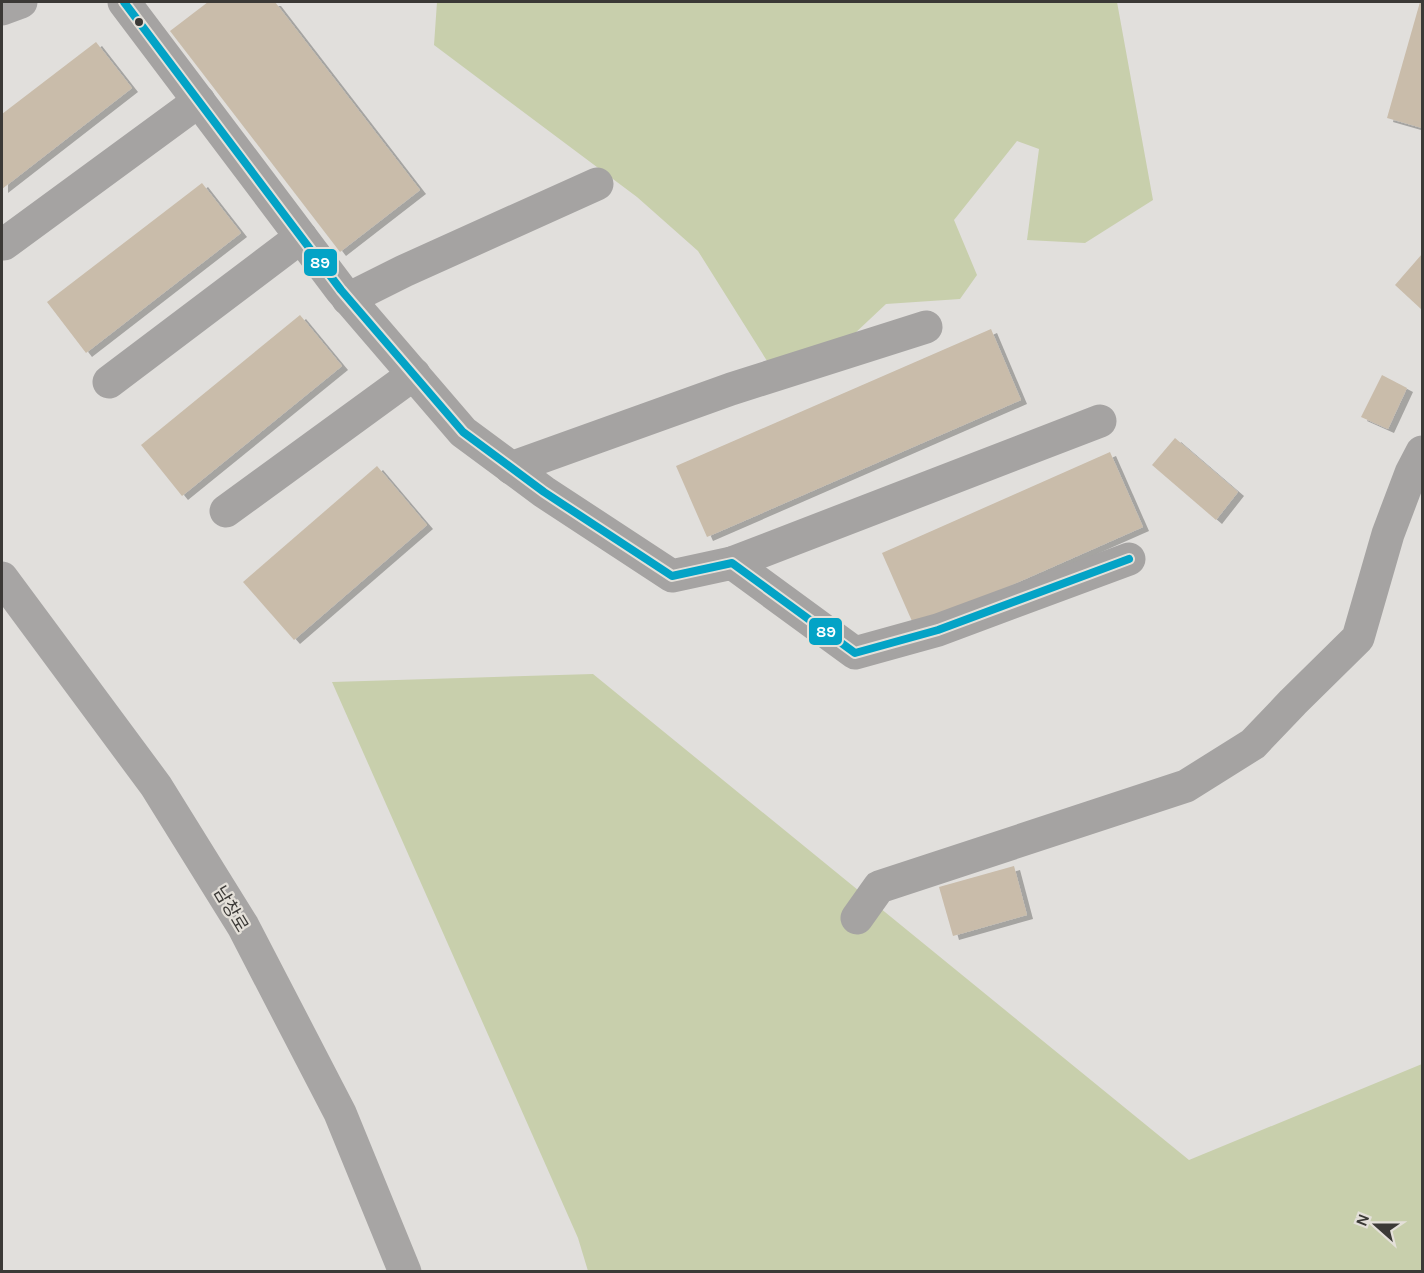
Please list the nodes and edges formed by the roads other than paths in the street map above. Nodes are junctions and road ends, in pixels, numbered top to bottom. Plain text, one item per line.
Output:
1 (21, 2) edge
2 (124, 2) edge
3 (2, 9) edge
4 (199, 101) junction
5 (597, 183) dead end
6 (301, 237) junction
7 (4, 244) dead end
8 (348, 298) junction
9 (926, 327) dead end
10 (414, 374) junction
11 (109, 382) dead end
12 (1100, 421) dead end
13 (1422, 452) edge
14 (511, 468) junction
15 (226, 512) dead end
16 (1129, 559) dead end
17 (732, 563) junction
18 (2, 578) edge
19 (857, 918) dead end
20 (405, 1272) edge

1 - 3 main road
2 - 4 street
4 - 6 street
4 - 7 street
5 - 8 street
6 - 8 street
6 - 11 street
8 - 10 street
9 - 14 street
10 - 14 street
10 - 15 street
12 - 17 street
13 - 19 street
14 - 17 street
16 - 17 street
18 - 20 main road, 남창로

